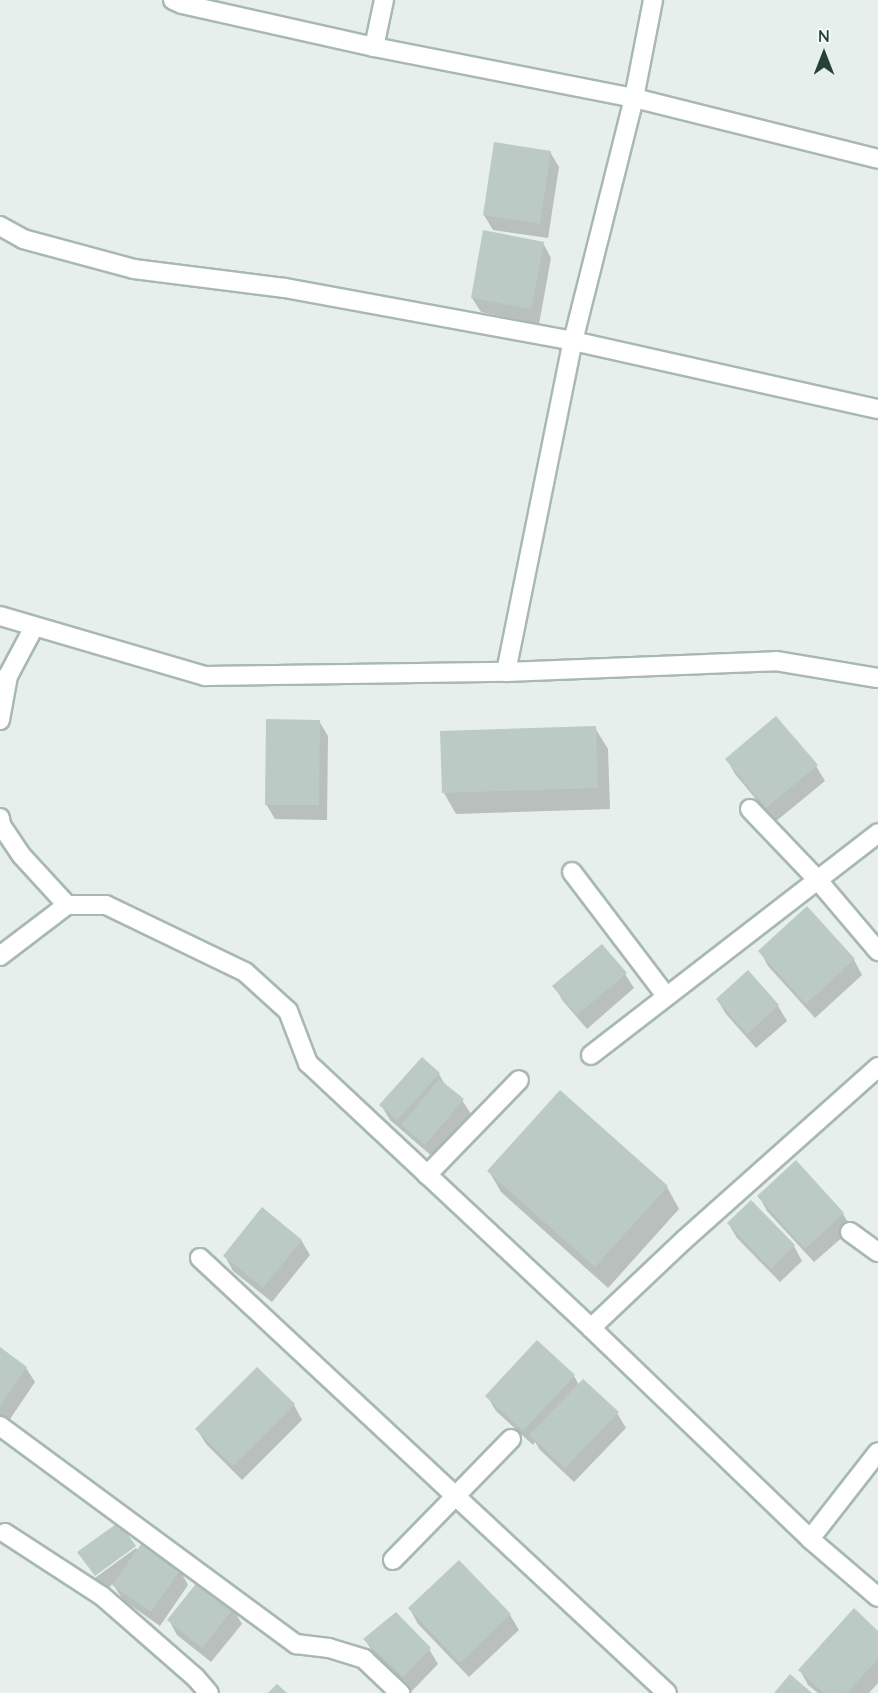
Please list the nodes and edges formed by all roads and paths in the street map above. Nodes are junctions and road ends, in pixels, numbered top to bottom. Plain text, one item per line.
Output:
1 (173, 0) edge
2 (384, 0) edge
3 (653, 0) edge
4 (374, 47) junction
5 (634, 98) junction
6 (878, 159) edge
7 (0, 226) edge
8 (573, 341) junction
9 (878, 409) edge
10 (0, 616) edge
11 (34, 627) junction
12 (506, 672) junction
13 (878, 678) edge
14 (0, 720) edge
15 (750, 809) dead end
16 (0, 818) edge
17 (878, 833) edge
18 (572, 872) dead end
19 (816, 878) junction
20 (67, 905) junction
21 (878, 951) edge
22 (0, 956) edge
23 (666, 996) junction
24 (591, 1055) dead end
25 (878, 1067) edge
26 (519, 1080) dead end
27 (427, 1175) junction
28 (850, 1232) dead end
29 (878, 1252) edge
30 (200, 1258) dead end
31 (591, 1328) junction
32 (0, 1426) edge
33 (511, 1439) dead end
34 (878, 1452) edge
35 (455, 1497) junction
36 (5, 1533) dead end
37 (810, 1539) junction
38 (393, 1560) dead end
39 (878, 1597) edge
40 (209, 1693) edge
41 (400, 1693) edge
42 (667, 1693) edge

1 - 4 street
2 - 4 street
3 - 5 street
4 - 5 street
5 - 6 street
5 - 8 street
7 - 8 street
8 - 9 street
8 - 12 street
10 - 11 street
11 - 12 street
11 - 14 street
12 - 13 street
15 - 19 street
16 - 20 street
17 - 19 street
18 - 23 street
19 - 21 street
19 - 23 street
20 - 22 street
20 - 27 street
23 - 24 street
25 - 31 street
26 - 27 street
27 - 31 street
28 - 29 street
30 - 35 street
31 - 37 street
32 - 41 street
33 - 35 street
34 - 37 street
35 - 38 street
35 - 42 street
36 - 40 street
37 - 39 street

